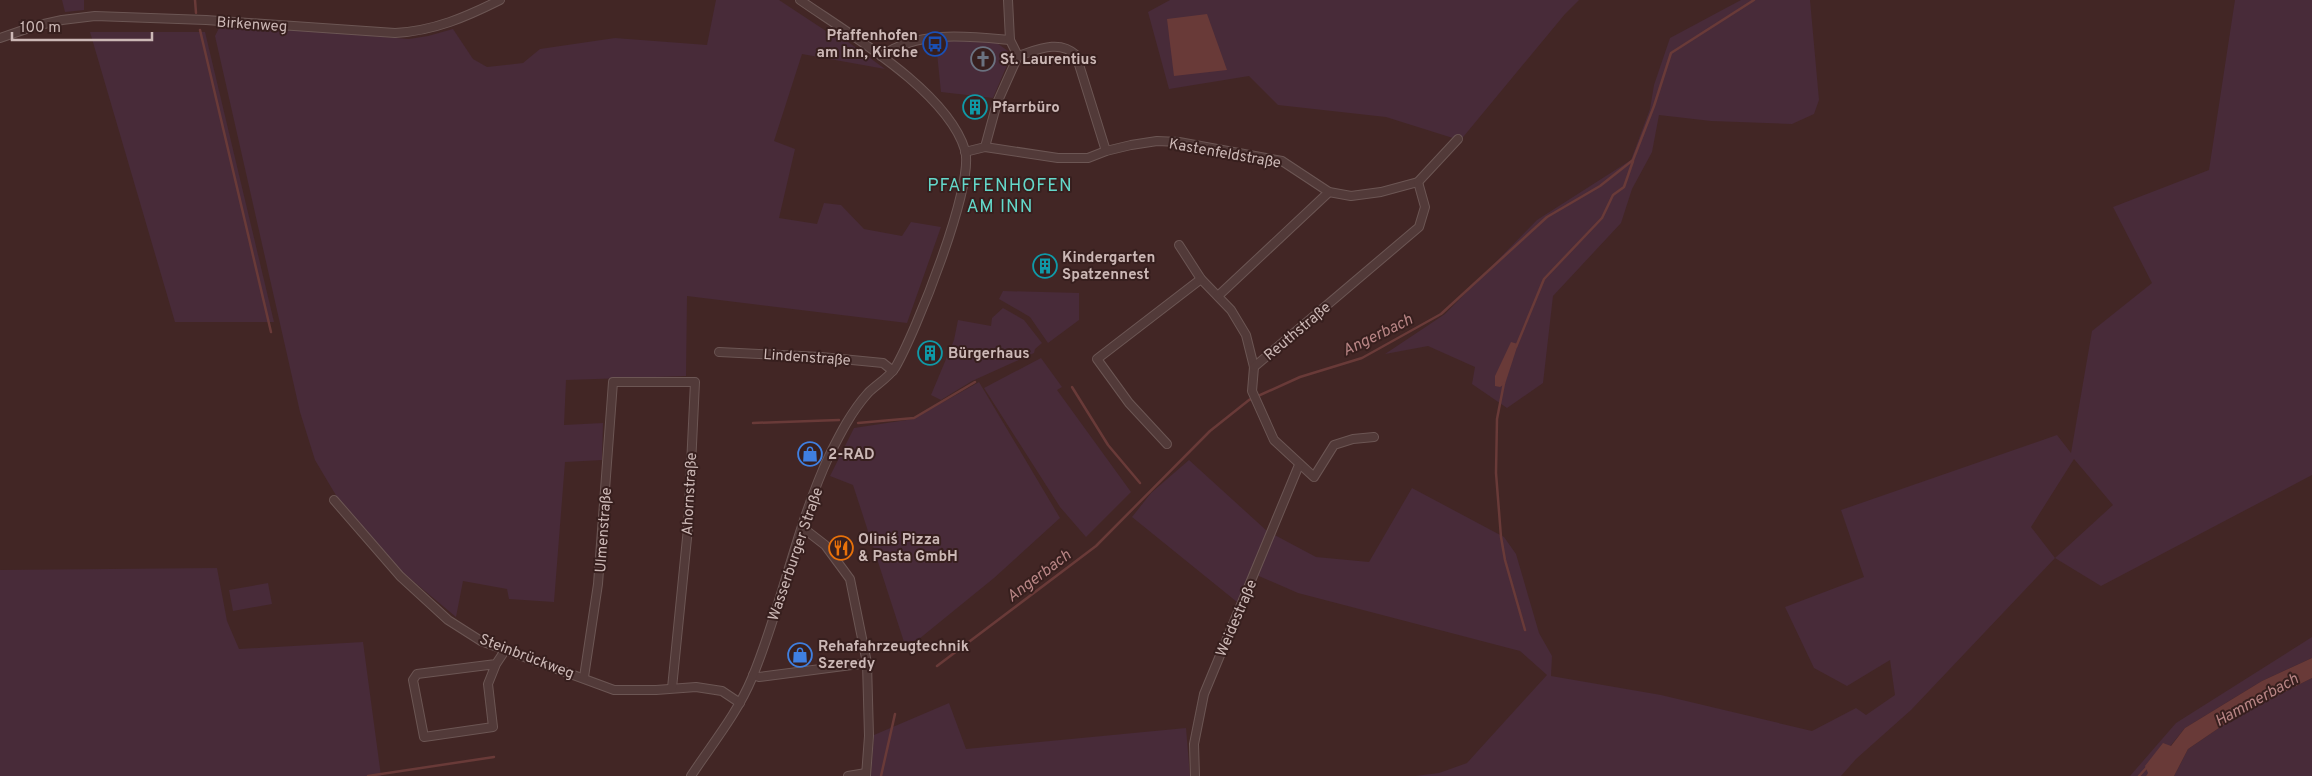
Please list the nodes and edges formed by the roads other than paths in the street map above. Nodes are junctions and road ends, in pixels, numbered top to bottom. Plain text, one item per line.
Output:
1 (500, 0) edge
2 (800, 0) edge
3 (1008, 0) edge
4 (0, 38) edge
5 (1010, 40) junction
6 (881, 56) junction
7 (1018, 56) junction
8 (1458, 139) dead end
9 (985, 147) junction
10 (1106, 150) junction
11 (965, 152) junction
12 (1418, 182) junction
13 (1329, 192) junction
14 (1179, 245) dead end
15 (1201, 279) junction
16 (1218, 296) junction
17 (719, 352) dead end
18 (1254, 367) junction
19 (893, 371) junction
20 (613, 382) joint
21 (1374, 437) dead end
22 (1168, 444) dead end
23 (1299, 465) junction
24 (334, 500) dead end
25 (802, 528) junction
26 (506, 649) junction
27 (867, 663) junction
28 (496, 664) junction
29 (753, 675) junction
30 (584, 677) junction
31 (672, 688) junction
32 (740, 702) junction
33 (866, 775) edge
34 (691, 776) edge
35 (848, 776) edge
36 (1195, 776) edge

1 - 4 street, Birkenweg
2 - 6 street, Wasserburger Straße
3 - 5 street
5 - 6 street
5 - 7 street
6 - 11 street, Wasserburger Straße
7 - 9 street
7 - 10 street
8 - 12 street
9 - 10 street, Kastenfeldstraße
9 - 11 street, Kastenfeldstraße
10 - 13 street, Kastenfeldstraße
11 - 19 street, Wasserburger Straße
12 - 13 street, Kastenfeldstraße
12 - 18 street, Reuthstraße
13 - 16 street
14 - 15 street
15 - 16 street
15 - 22 street
16 - 18 street
17 - 19 street, Lindenstraße
18 - 23 street, Reuthstraße
19 - 25 street, Wasserburger Straße
20 - 30 street, Ulmenstraße
20 - 31 street, Ahornstraße
21 - 23 street, Reuthstraße
23 - 36 street, Weidestraße
24 - 26 street, Steinbrückweg
25 - 27 street
25 - 29 street, Wasserburger Straße
26 - 28 street
26 - 30 street, Steinbrückweg
27 - 29 street
27 - 33 street
28 - 28 street
29 - 32 street, Wasserburger Straße
30 - 31 street, Steinbrückweg
31 - 32 street, Steinbrückweg
32 - 34 street, Wasserburger Straße
33 - 35 street

